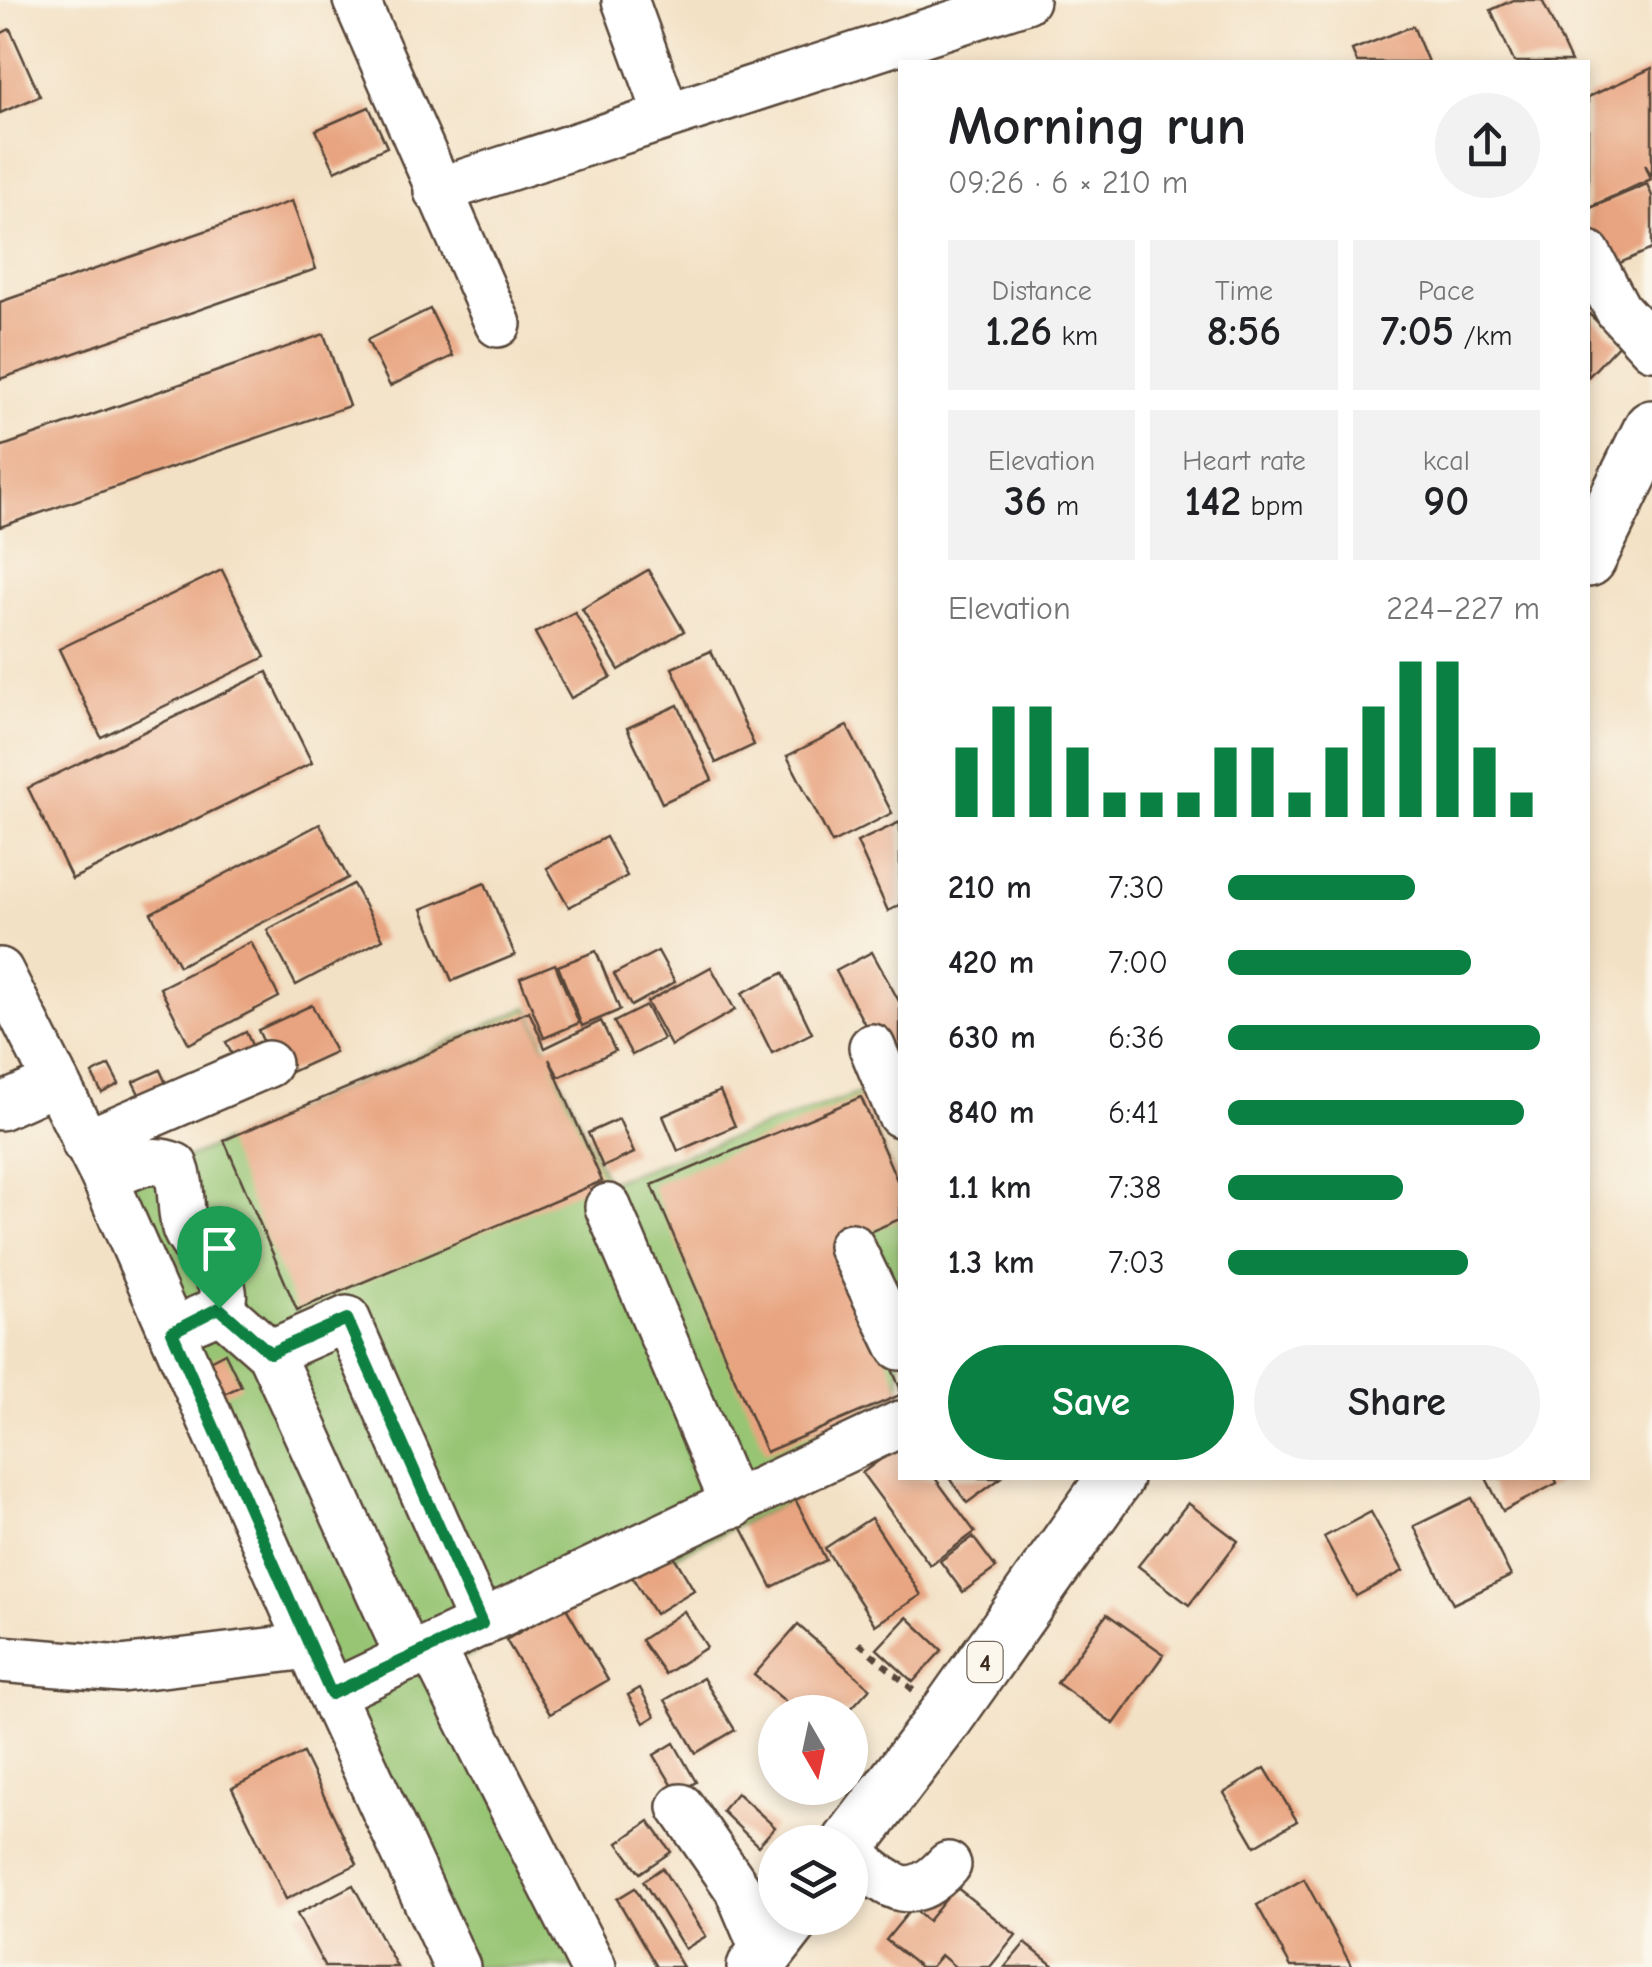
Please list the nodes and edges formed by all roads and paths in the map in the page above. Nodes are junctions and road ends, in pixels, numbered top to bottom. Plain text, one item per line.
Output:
1 (356, 0) edge
2 (624, 0) edge
3 (1026, 0) edge
4 (667, 115) junction
5 (437, 191) junction
6 (1590, 258) edge
7 (498, 324) dead end
8 (1652, 347) edge
9 (1652, 428) edge
10 (1590, 555) edge
11 (0, 971) edge
12 (872, 1047) dead end
13 (268, 1064) dead end
14 (56, 1082) junction
15 (0, 1106) edge
16 (898, 1109) edge
17 (95, 1161) junction
18 (608, 1206) dead end
19 (851, 1246) dead end
20 (219, 1308) junction
21 (172, 1332) junction
22 (898, 1343) edge
23 (270, 1353) junction
24 (898, 1425) edge
25 (1114, 1480) edge
26 (734, 1505) junction
27 (482, 1624) junction
28 (859, 1643) dead end
29 (309, 1646) junction
30 (420, 1652) junction
31 (0, 1659) edge
32 (331, 1694) junction
33 (945, 1718) junction
34 (682, 1808) dead end
35 (863, 1825) edge
36 (948, 1865) dead end
37 (868, 1868) edge
38 (771, 1946) edge
39 (457, 1967) edge
40 (593, 1967) edge

1 - 5 street
2 - 4 street
3 - 4 street
4 - 5 street
5 - 7 street
6 - 8 street
9 - 10 highway
11 - 14 street
12 - 16 street
13 - 17 street
14 - 15 street
14 - 17 street
17 - 20 street
17 - 21 street
18 - 26 street
19 - 22 street
20 - 21 street
20 - 23 street
21 - 29 street
23 - 27 street
23 - 30 street
24 - 26 street
25 - 33 highway, 4
26 - 27 street
27 - 30 street
28 - 33 path
29 - 31 street
29 - 32 street
30 - 32 street
30 - 40 street
32 - 39 street
33 - 35 highway, 4
34 - 38 street
36 - 37 street

